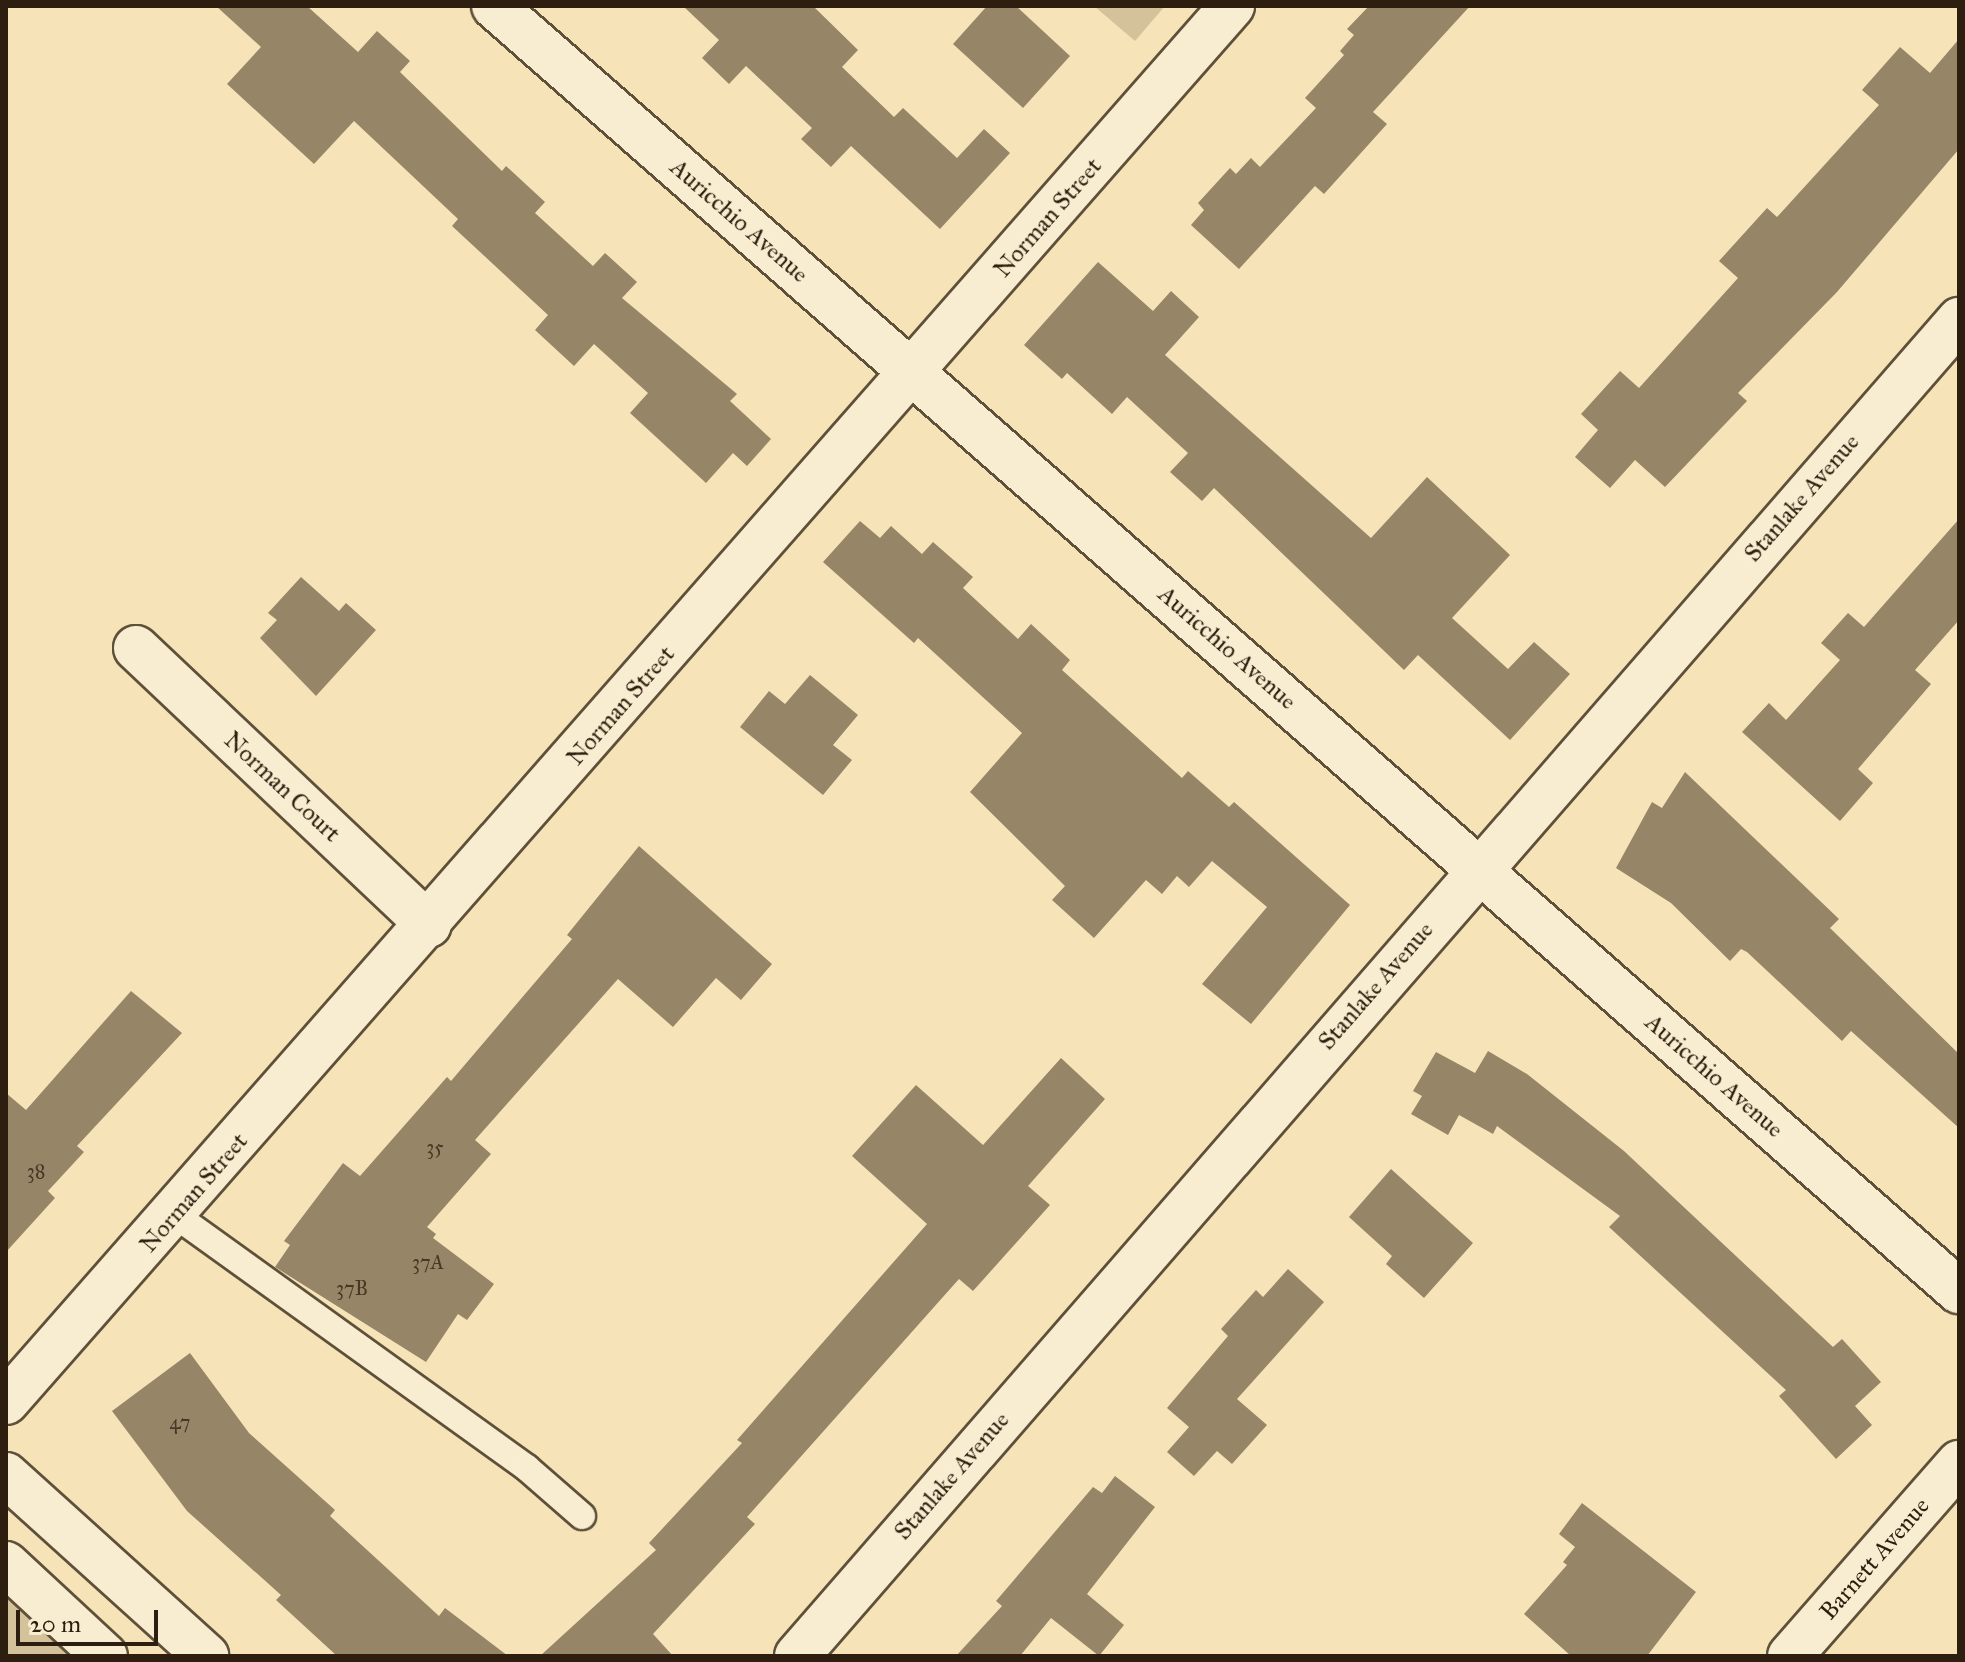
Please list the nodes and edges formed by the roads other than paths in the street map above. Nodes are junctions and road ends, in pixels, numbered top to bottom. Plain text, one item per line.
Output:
1 (494, 6) edge
2 (1232, 6) edge
3 (1959, 320) edge
4 (913, 373) junction
5 (136, 648) dead end
6 (1477, 868) junction
7 (429, 925) junction
8 (175, 1215) junction
9 (1959, 1291) edge
10 (6, 1402) edge
11 (1959, 1463) edge
12 (6, 1475) edge
13 (582, 1516) dead end
14 (6, 1564) edge
15 (105, 1656) edge
16 (206, 1656) edge
17 (797, 1656) edge
18 (1790, 1656) edge

1 - 4 street, Auricchio Avenue
2 - 4 street, Norman Street
3 - 6 street, Stanlake Avenue
4 - 6 street, Auricchio Avenue
4 - 7 street, Norman Street
5 - 7 street, Norman Court
6 - 9 street, Auricchio Avenue
6 - 17 street, Stanlake Avenue
7 - 8 street, Norman Street
8 - 10 street, Norman Street
8 - 13 lane
11 - 18 street, Barnett Avenue
12 - 16 street
14 - 15 street

